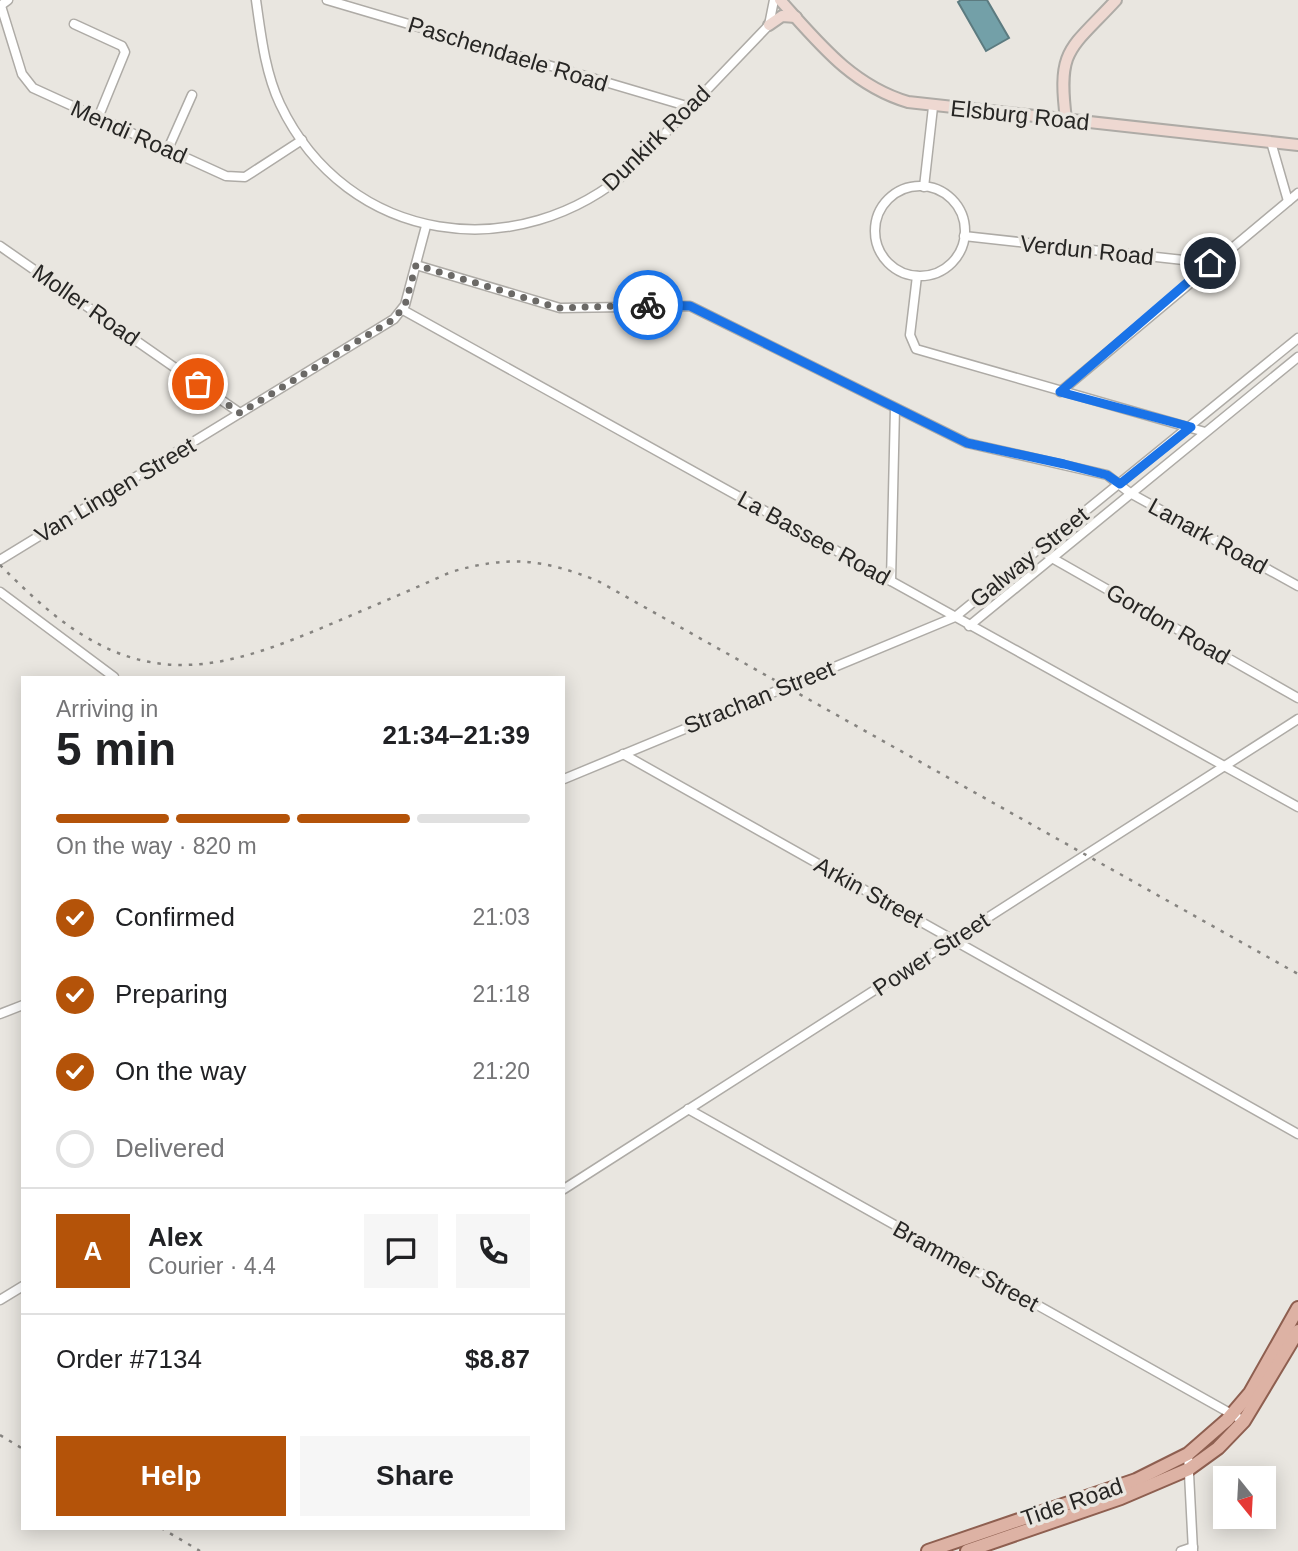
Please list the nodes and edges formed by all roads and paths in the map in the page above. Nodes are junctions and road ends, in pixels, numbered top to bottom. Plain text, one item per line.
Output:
1 (256, 0) edge
2 (327, 0) edge
3 (774, 0) edge
4 (780, 0) edge
5 (1116, 0) edge
6 (3, 4) edge
7 (796, 17) junction
8 (74, 24) dead end
9 (769, 25) junction
10 (192, 95) dead end
11 (690, 107) junction
12 (933, 107) junction
13 (98, 118) junction
14 (1066, 120) junction
15 (302, 140) junction
16 (1271, 142) junction
17 (1298, 145) edge
18 (168, 149) junction
19 (924, 187) junction
20 (1298, 193) edge
21 (1288, 201) junction
22 (426, 226) junction
23 (964, 236) junction
24 (0, 246) edge
25 (1210, 263) junction
26 (416, 265) junction
27 (917, 276) junction
28 (403, 310) junction
29 (1298, 338) edge
30 (1298, 357) edge
31 (1060, 392) junction
32 (895, 408) junction
33 (240, 413) junction
34 (1191, 427) junction
35 (1205, 432) junction
36 (1120, 484) junction
37 (1130, 493) junction
38 (1040, 548) junction
39 (1052, 558) junction
40 (0, 560) edge
41 (891, 581) junction
42 (1298, 586) edge
43 (0, 592) edge
44 (955, 617) junction
45 (969, 626) junction
46 (113, 676) edge
47 (1298, 698) edge
48 (1295, 721) edge
49 (1298, 732) edge
50 (623, 754) junction
51 (1225, 765) junction
52 (565, 779) edge
53 (1298, 807) edge
54 (954, 939) junction
55 (21, 1006) edge
56 (0, 1014) edge
57 (688, 1109) junction
58 (1298, 1134) edge
59 (565, 1188) edge
60 (21, 1287) edge
61 (0, 1300) edge
62 (1298, 1308) edge
63 (1298, 1331) edge
64 (1238, 1417) junction
65 (1213, 1443) junction
66 (1188, 1454) junction
67 (1189, 1469) junction
68 (1193, 1549) edge
69 (928, 1551) edge
70 (967, 1551) edge
71 (1181, 1551) edge

1 - 15 street, Dunkirk Road
2 - 11 street, Paschendaele Road
3 - 9 street
4 - 7 main road, Elsburg Road
5 - 14 main road
6 - 13 street, Mendi Road
7 - 9 main road
7 - 12 main road, Elsburg Road
8 - 13 street
9 - 11 street, Dunkirk Road
10 - 18 street
11 - 22 street, Dunkirk Road
12 - 14 main road, Elsburg Road
12 - 19 street
13 - 18 street, Mendi Road
14 - 16 main road, Elsburg Road
15 - 18 street, Mendi Road
15 - 22 street, Dunkirk Road
16 - 17 main road, Elsburg Road
16 - 21 street
19 - 23 street
19 - 27 street
20 - 21 street
21 - 25 street
22 - 26 street
23 - 25 street, Verdun Road
23 - 27 street
24 - 33 street, Moller Road
25 - 31 street
26 - 28 street
26 - 32 street, Lanark Road
27 - 31 street
28 - 33 street, Van Lingen Street
28 - 41 street, La Bassee Road
29 - 34 street, Galway Street
30 - 35 street, Galway Street
31 - 34 street
32 - 36 street, Lanark Road
32 - 41 street
33 - 40 street, Van Lingen Street
34 - 35 street
34 - 36 street, Galway Street
35 - 37 street, Galway Street
36 - 37 street, Lanark Road
36 - 38 street, Galway Street
37 - 39 street, Galway Street
37 - 42 street, Lanark Road
38 - 39 street, Gordon Road
38 - 44 street, Galway Street
39 - 45 street, Galway Street
39 - 47 street, Gordon Road
41 - 44 street, La Bassee Road
43 - 46 street
44 - 45 street, La Bassee Road
44 - 50 street, Strachan Street
45 - 51 street, La Bassee Road
48 - 49 street
48 - 51 street, Power Street
50 - 52 street, Strachan Street
50 - 54 street, Arkin Street
51 - 53 street, La Bassee Road
51 - 54 street, Power Street
54 - 57 street, Power Street
54 - 58 street, Arkin Street
55 - 56 street
57 - 59 street, Power Street
57 - 64 street, Brammer Street
60 - 61 street
62 - 64 main road
63 - 64 main road
64 - 65 main road
65 - 66 main road, Tide Road
65 - 67 main road, Tide Road
66 - 67 street
66 - 69 main road, Tide Road
67 - 68 street
67 - 70 main road, Tide Road
68 - 71 street

